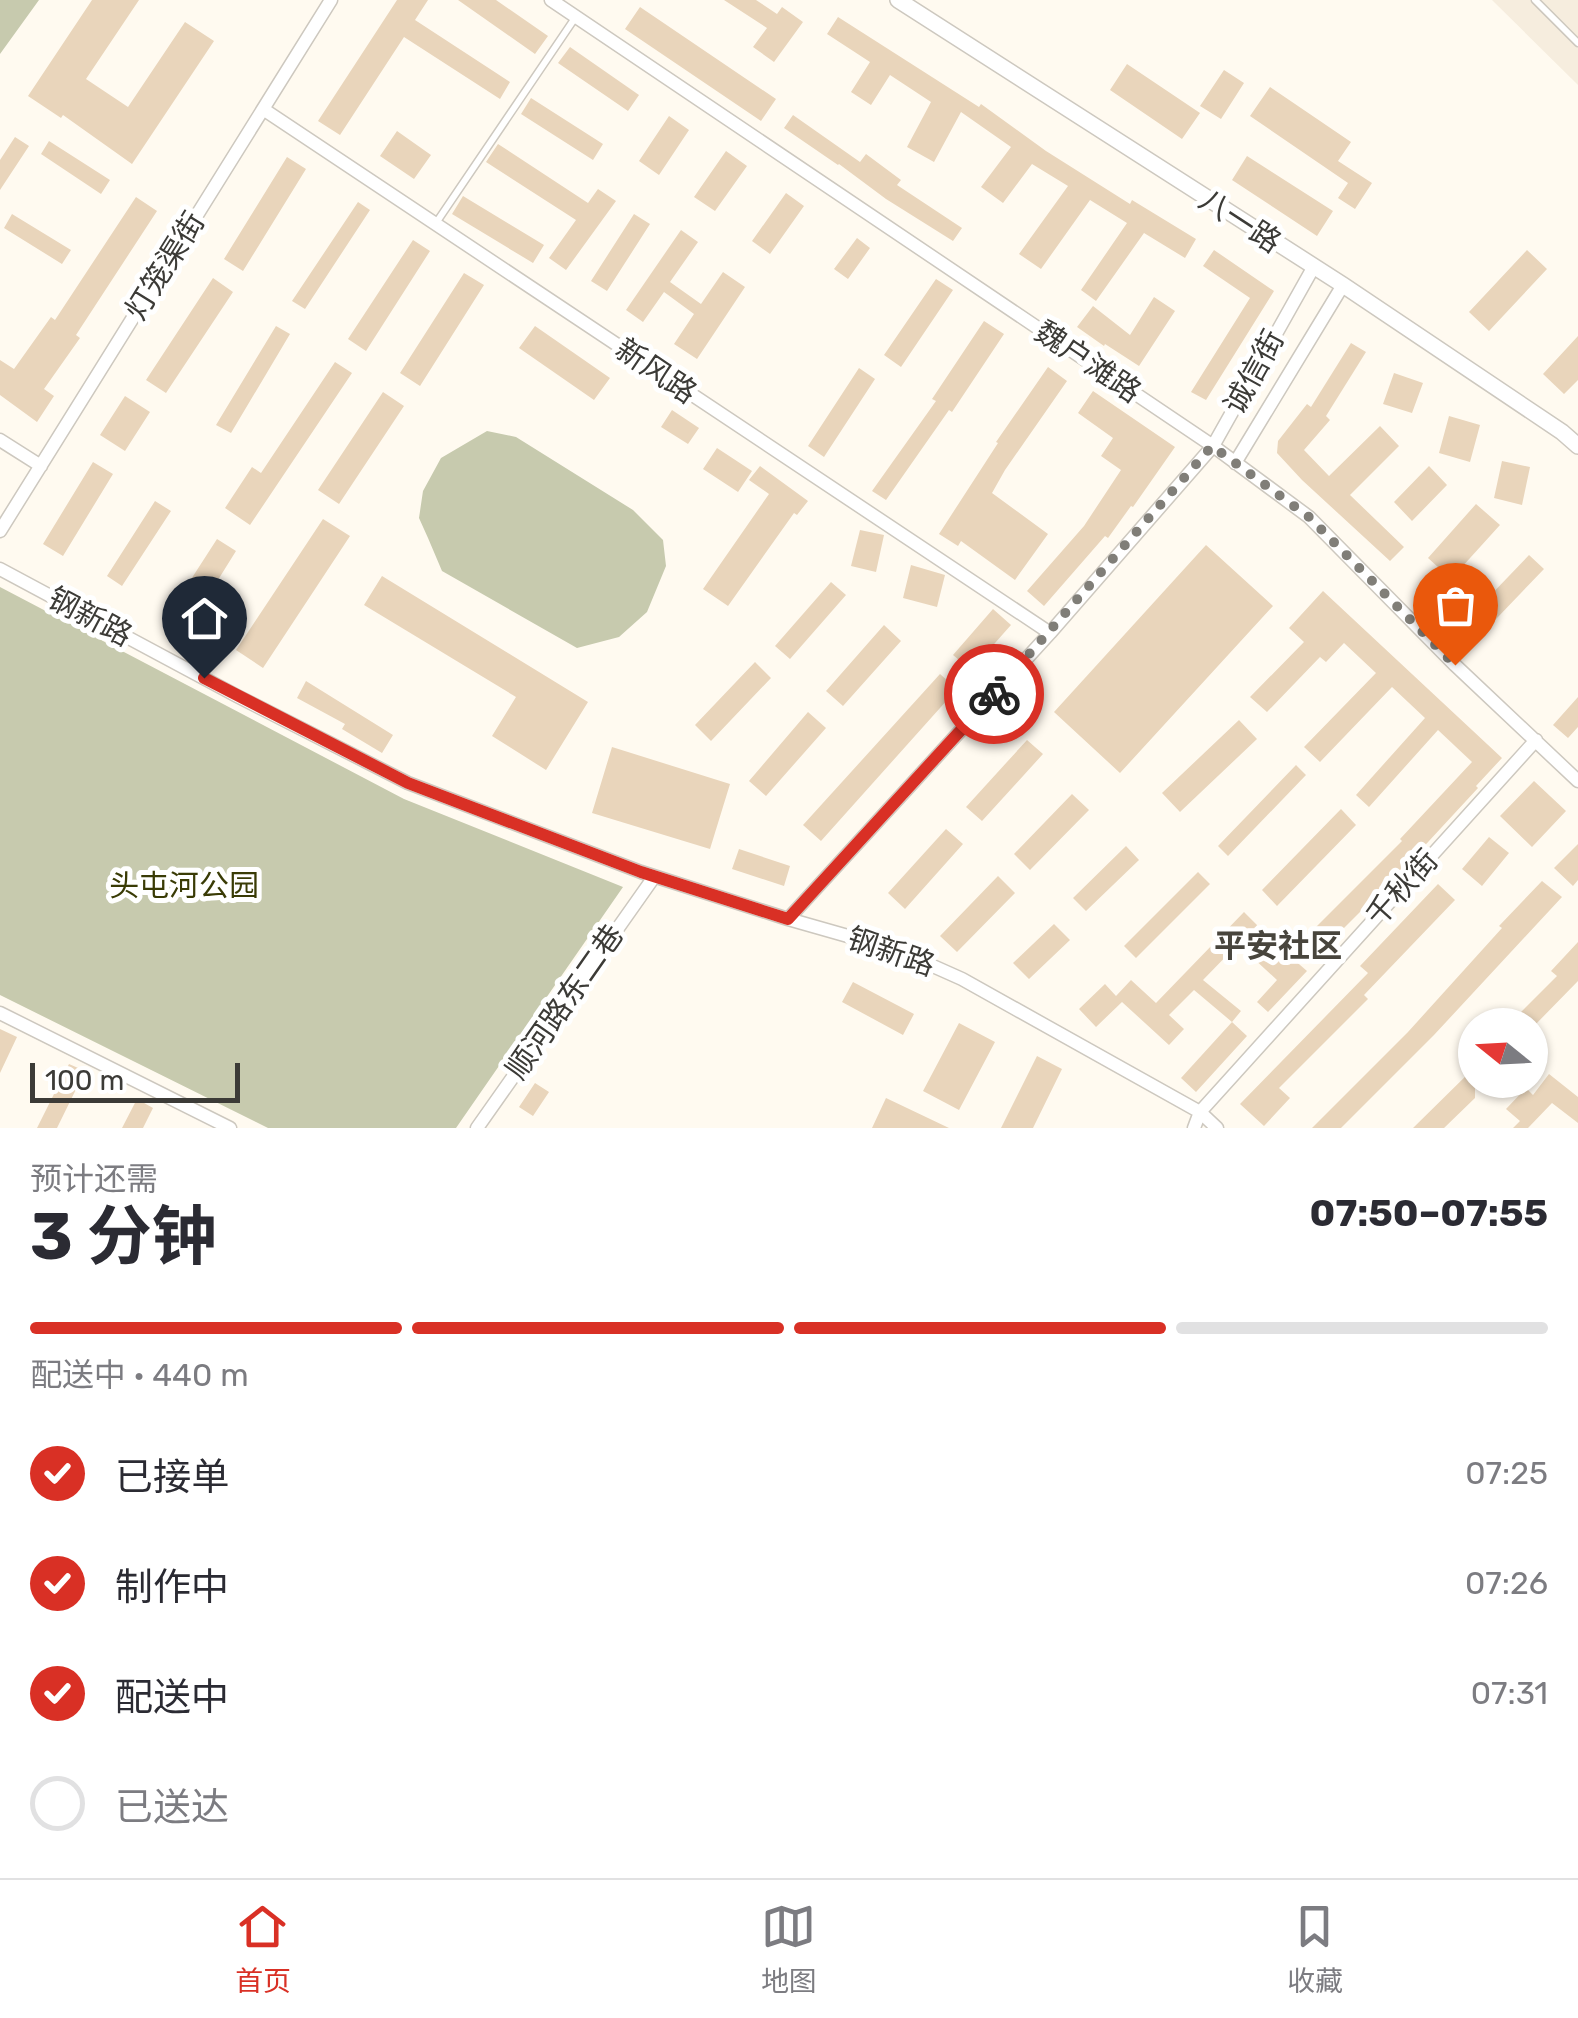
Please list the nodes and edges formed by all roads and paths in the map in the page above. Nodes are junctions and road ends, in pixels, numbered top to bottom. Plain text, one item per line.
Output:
1 (331, 0) edge
2 (552, 0) edge
3 (898, 0) edge
4 (1536, 0) edge
5 (576, 16) junction
6 (1578, 43) edge
7 (262, 109) junction
8 (436, 224) junction
9 (1313, 268) junction
10 (1343, 286) junction
11 (0, 440) edge
12 (1212, 446) junction
13 (1578, 446) edge
14 (1235, 463) junction
15 (41, 466) junction
16 (0, 531) edge
17 (0, 569) edge
18 (1050, 632) junction
19 (1536, 740) junction
20 (1578, 780) edge
21 (654, 877) junction
22 (788, 919) junction
23 (0, 1014) edge
24 (1200, 1112) junction
25 (230, 1128) edge
26 (477, 1128) edge
27 (1194, 1128) edge
28 (1217, 1128) edge

1 - 7 street, 灯笼渠街
2 - 5 street, 魏户滩路
3 - 9 street, 八一路
4 - 6 lane
5 - 8 lane
5 - 12 street, 魏户滩路
7 - 8 street, 新风路
7 - 15 street, 灯笼渠街
8 - 18 street, 新风路
9 - 10 street, 八一路
9 - 12 street, 诚信街
10 - 13 street, 八一路
10 - 14 street
11 - 15 street
12 - 14 street, 魏户滩路
12 - 18 street, 诚信街
14 - 19 street, 魏户滩路
15 - 16 street, 灯笼渠街
17 - 21 street, 钢新路
18 - 22 street, 诚信街
19 - 20 street, 魏户滩路
19 - 24 street, 千秋街
21 - 22 street, 钢新路
21 - 26 street, 顺河路东二巷
22 - 24 street, 钢新路
23 - 25 street
24 - 27 street, 千秋街
24 - 28 street, 钢新路

